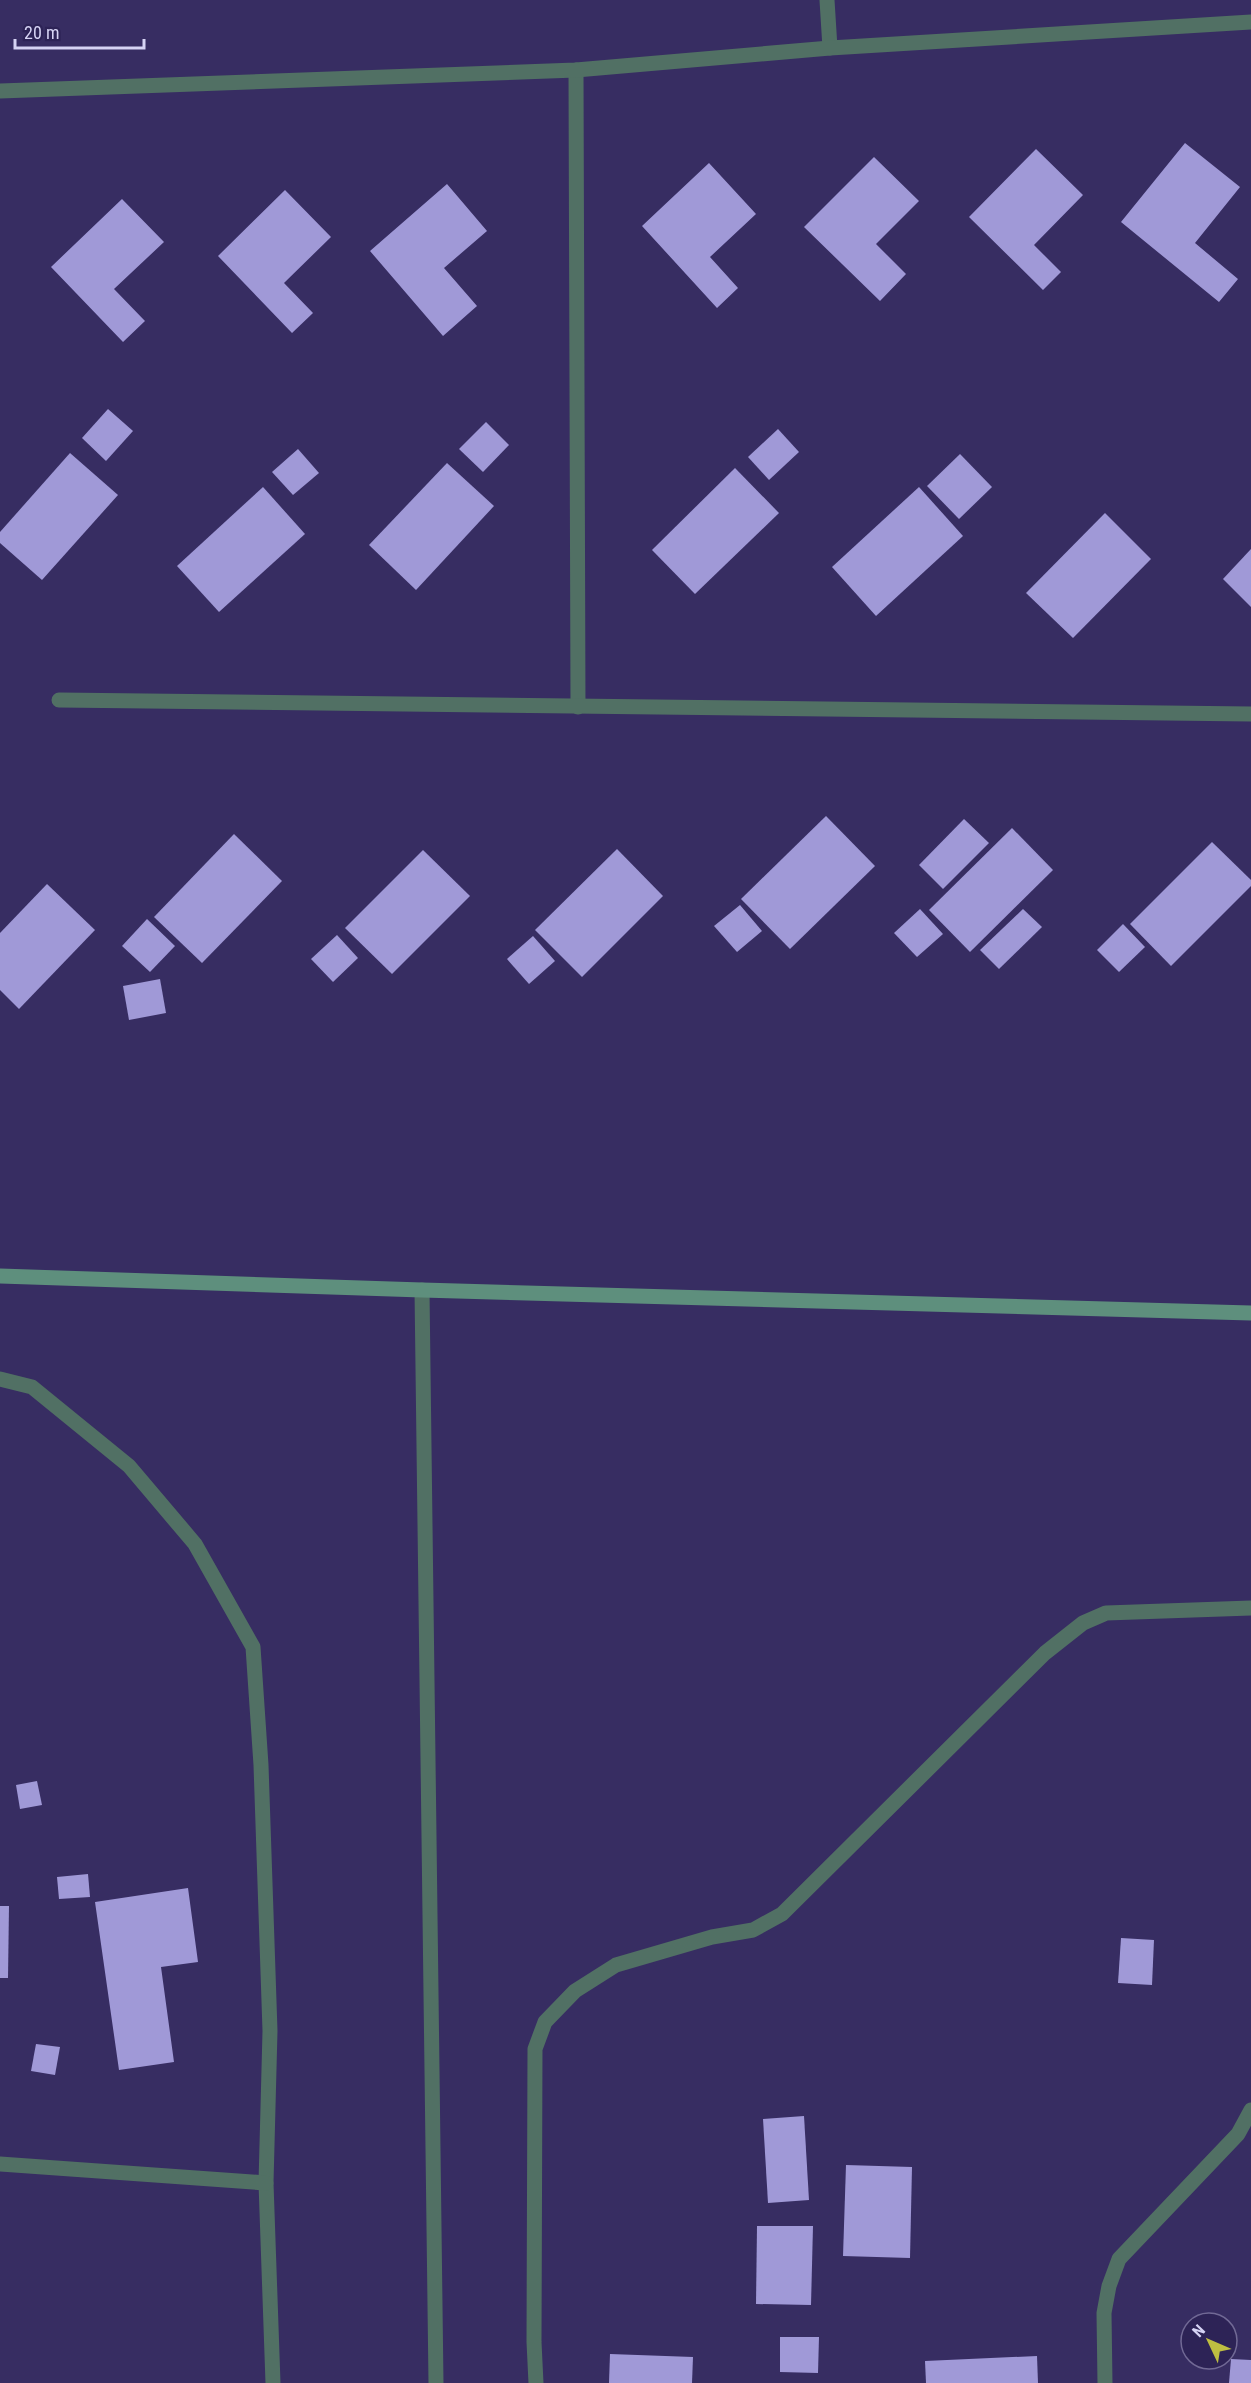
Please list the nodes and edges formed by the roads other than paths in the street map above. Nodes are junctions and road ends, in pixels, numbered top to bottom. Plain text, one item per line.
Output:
1 (827, 0) edge
2 (1251, 22) edge
3 (830, 48) junction
4 (576, 70) junction
5 (0, 91) edge
6 (59, 700) dead end
7 (578, 707) junction
8 (1251, 714) edge
9 (0, 1276) edge
10 (422, 1290) junction
11 (1251, 1313) edge
12 (0, 1379) edge
13 (1251, 1608) edge
14 (1251, 2110) edge
15 (0, 2164) edge
16 (266, 2183) junction
17 (273, 2383) edge
18 (436, 2383) edge
19 (536, 2383) edge
20 (1105, 2383) edge

1 - 3 street
2 - 3 street
3 - 4 street
4 - 5 street
4 - 7 street
6 - 7 street
7 - 8 street
9 - 10 main road
10 - 11 main road
10 - 18 street
12 - 16 street
13 - 19 street
14 - 20 street
15 - 16 street
16 - 17 street

